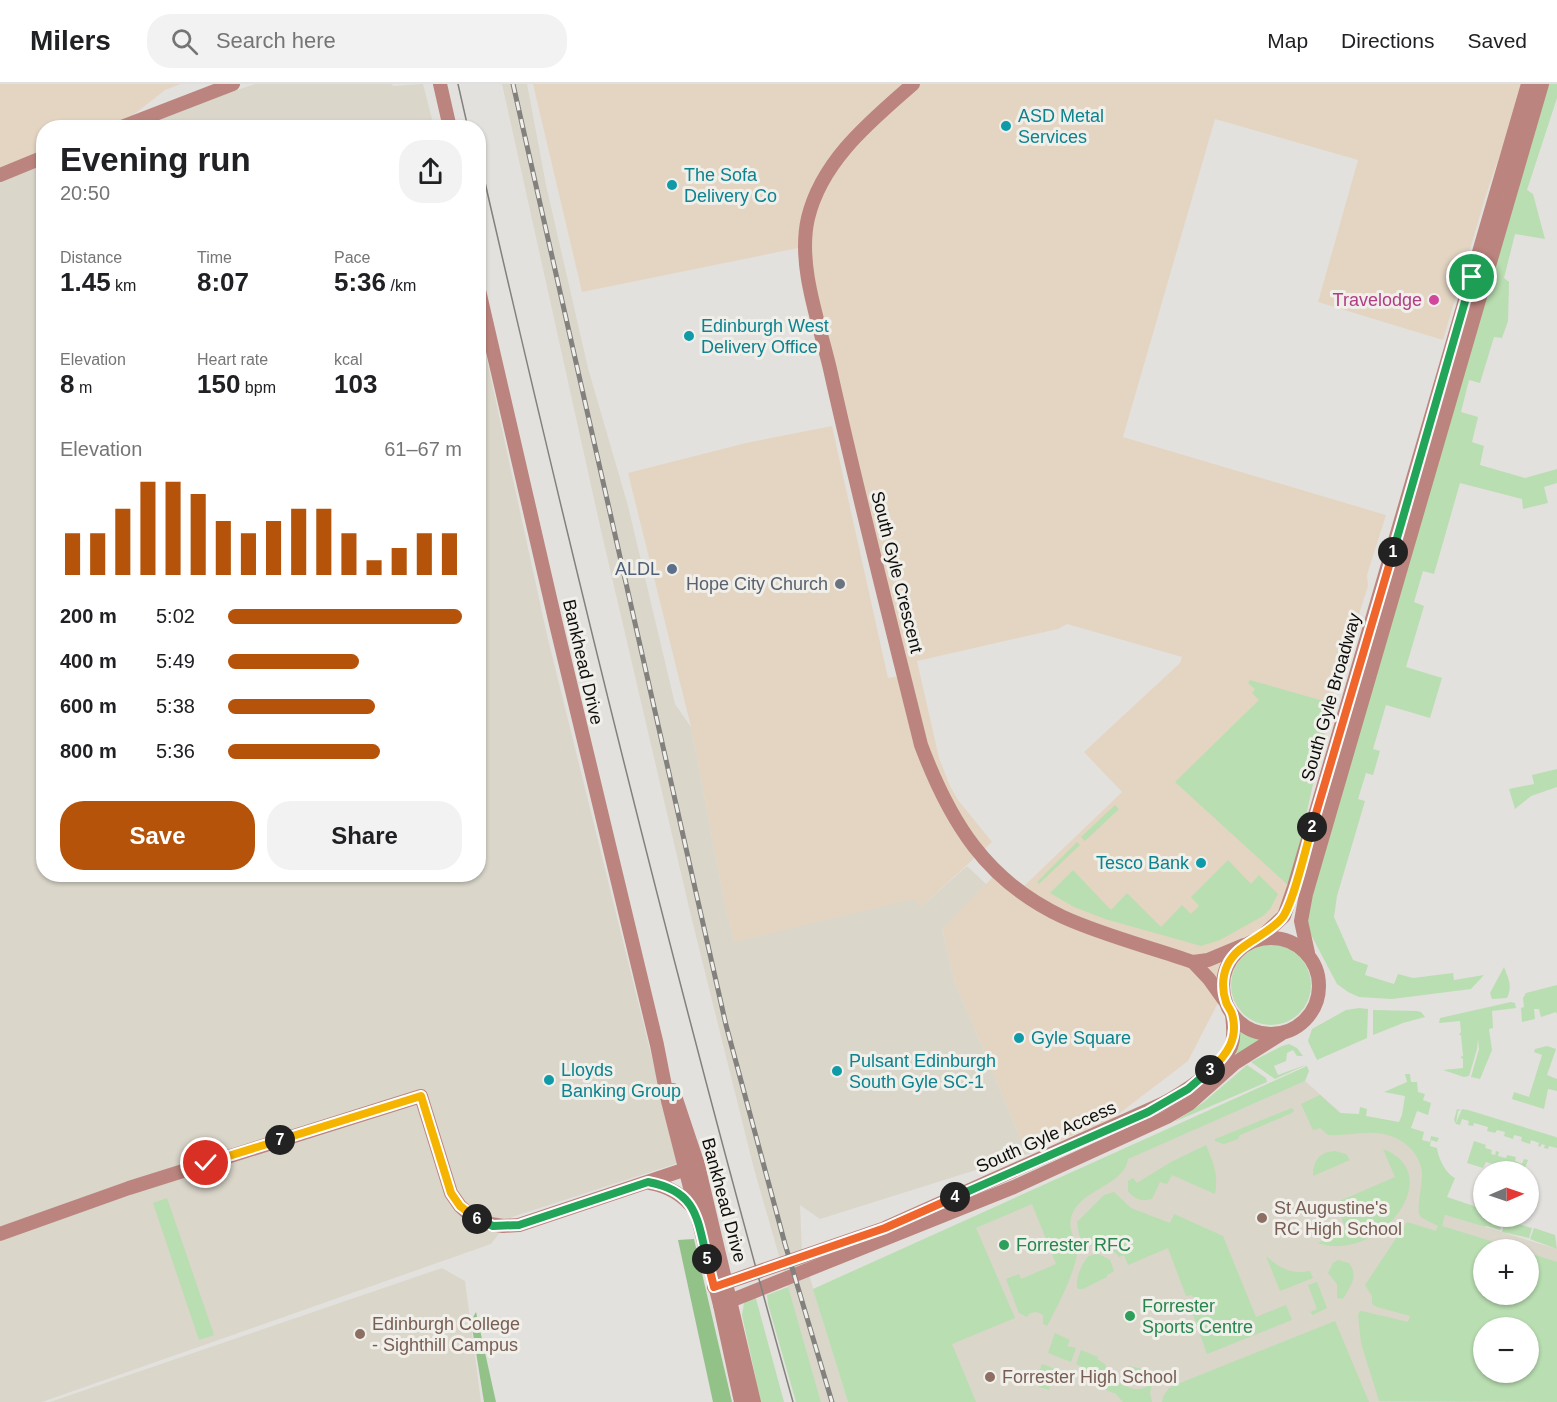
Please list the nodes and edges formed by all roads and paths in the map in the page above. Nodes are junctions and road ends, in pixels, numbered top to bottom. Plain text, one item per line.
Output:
1 (233, 84) edge
2 (440, 84) edge
3 (913, 84) edge
4 (1528, 84) edge
5 (1542, 84) edge
6 (140, 120) edge
7 (448, 120) edge
8 (36, 160) edge
9 (0, 175) edge
10 (486, 320) edge
11 (1427, 457) junction
12 (1259, 939) junction
13 (1244, 945) junction
14 (1308, 953) junction
15 (1193, 962) junction
16 (1229, 1009) junction
17 (1281, 1034) junction
18 (691, 1168) junction
19 (648, 1182) junction
20 (695, 1210) junction
21 (0, 1234) edge
22 (721, 1286) junction
23 (725, 1303) junction
24 (741, 1402) edge
25 (754, 1402) edge

1 - 6 street
2 - 7 street
3 - 15 street, South Gyle Crescent
4 - 11 street, South Gyle Broadway
5 - 11 street, South Gyle Broadway
8 - 9 street
10 - 18 street, Bankhead Drive
11 - 12 street, South Gyle Broadway
11 - 14 street, South Gyle Broadway
12 - 13 street
12 - 14 street
13 - 15 street
13 - 16 street
14 - 17 street
15 - 16 street
16 - 17 street
16 - 22 street, South Gyle Access
17 - 23 street, South Gyle Access
18 - 19 street
18 - 20 street, Bankhead Drive
18 - 22 street, Bankhead Drive
19 - 20 street
19 - 21 street
20 - 22 street, Bankhead Drive
22 - 23 street, Bankhead Drive
23 - 24 street, Bankhead Drive
23 - 25 street, Bankhead Drive

